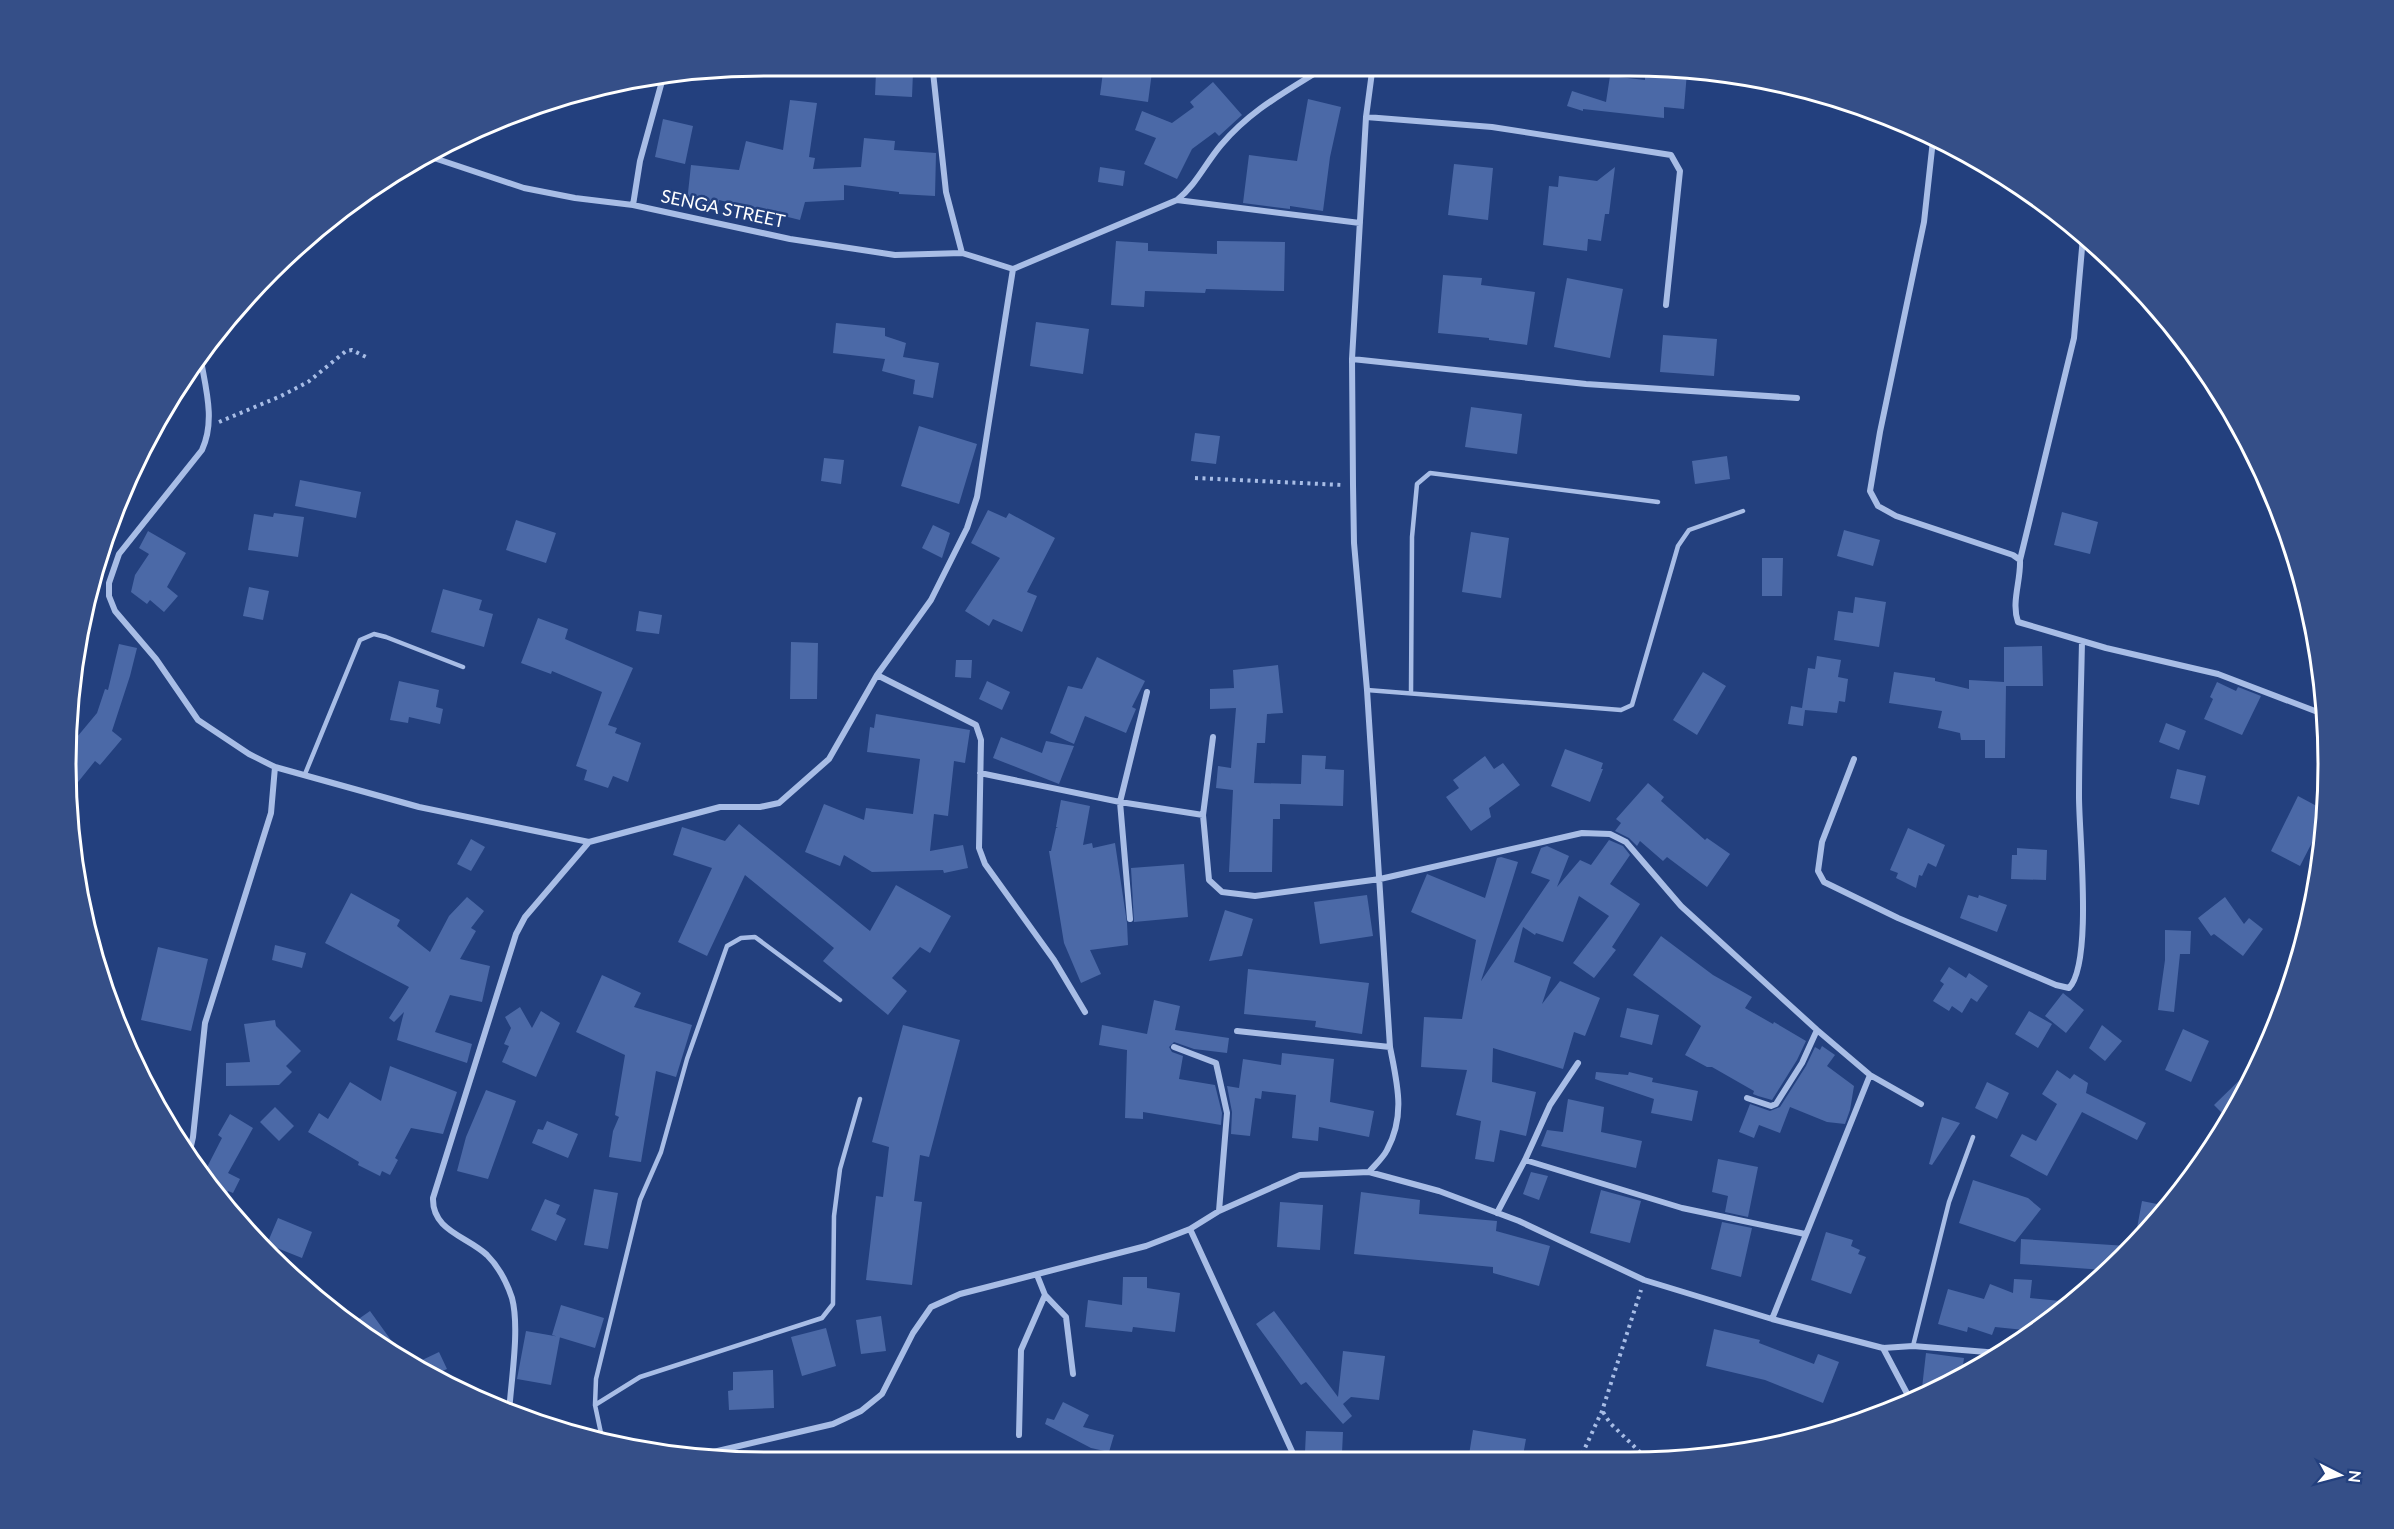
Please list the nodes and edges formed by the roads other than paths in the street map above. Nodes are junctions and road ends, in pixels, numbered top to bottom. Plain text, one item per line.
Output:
1 (934, 77) edge
2 (1308, 77) edge
3 (1372, 77) edge
4 (661, 84) edge
5 (1366, 117) junction
6 (1932, 146) edge
7 (437, 159) edge
8 (1177, 200) junction
9 (633, 205) junction
10 (1360, 223) junction
11 (2083, 247) edge
12 (962, 253) junction
13 (1013, 269) junction
14 (1666, 305) dead end
15 (1352, 359) junction
16 (202, 369) edge
17 (1797, 398) dead end
18 (1658, 502) dead end
19 (1743, 510) dead end
20 (2020, 560) junction
21 (2082, 641) junction
22 (463, 667) dead end
23 (877, 675) junction
24 (1367, 690) junction
25 (1147, 692) dead end
26 (1411, 692) junction
27 (2315, 711) edge
28 (1213, 737) dead end
29 (1854, 759) dead end
30 (275, 767) junction
31 (980, 773) junction
32 (305, 774) junction
33 (1120, 802) junction
34 (1203, 815) junction
35 (589, 842) junction
36 (1380, 879) junction
37 (1130, 919) dead end
38 (840, 1000) dead end
39 (1085, 1012) dead end
40 (1817, 1030) junction
41 (1237, 1031) dead end
42 (1174, 1047) dead end
43 (1390, 1047) junction
44 (1578, 1063) dead end
45 (1870, 1075) junction
46 (1747, 1098) dead end
47 (860, 1099) dead end
48 (1921, 1104) dead end
49 (1973, 1137) dead end
50 (191, 1145) edge
51 (1525, 1160) junction
52 (1369, 1172) junction
53 (1219, 1211) junction
54 (1497, 1213) junction
55 (1190, 1229) junction
56 (1805, 1234) junction
57 (1037, 1275) junction
58 (1045, 1295) junction
59 (1772, 1319) junction
60 (1913, 1346) junction
61 (1883, 1348) junction
62 (1987, 1352) edge
63 (1073, 1374) dead end
64 (1907, 1394) edge
65 (510, 1403) edge
66 (595, 1405) junction
67 (601, 1432) edge
68 (1019, 1435) dead end
69 (718, 1451) edge
70 (1292, 1452) edge

1 - 12 street
2 - 8 street
3 - 5 street
4 - 9 street
5 - 10 street
5 - 14 street
6 - 20 street
7 - 9 street, SENGA STREET
8 - 10 street
8 - 13 street
9 - 12 street, SENGA STREET
10 - 15 street
11 - 20 street
12 - 13 street, SENGA STREET
13 - 23 street
15 - 17 street
15 - 24 street
16 - 30 street
18 - 26 lane
19 - 26 lane
20 - 21 street
21 - 27 street
21 - 29 street
22 - 32 lane
23 - 31 street
23 - 35 street
24 - 26 lane
24 - 36 street
25 - 33 street
28 - 34 street
30 - 32 street
30 - 50 street
31 - 33 street
31 - 39 street
32 - 35 street
33 - 34 street
33 - 37 street
34 - 36 street
35 - 65 street
36 - 40 street
36 - 43 street
38 - 66 lane
40 - 45 street
40 - 46 street
41 - 43 street
42 - 53 street
43 - 52 street
44 - 51 street
45 - 48 street
45 - 56 street
47 - 66 lane
49 - 60 lane
51 - 54 street
51 - 56 street
52 - 53 street
52 - 54 street
53 - 55 street
54 - 59 street
55 - 57 street
55 - 70 street
56 - 59 street
57 - 58 street
57 - 69 street
58 - 63 street
58 - 68 street
59 - 61 street
60 - 61 street
60 - 62 street
61 - 64 street
66 - 67 lane

